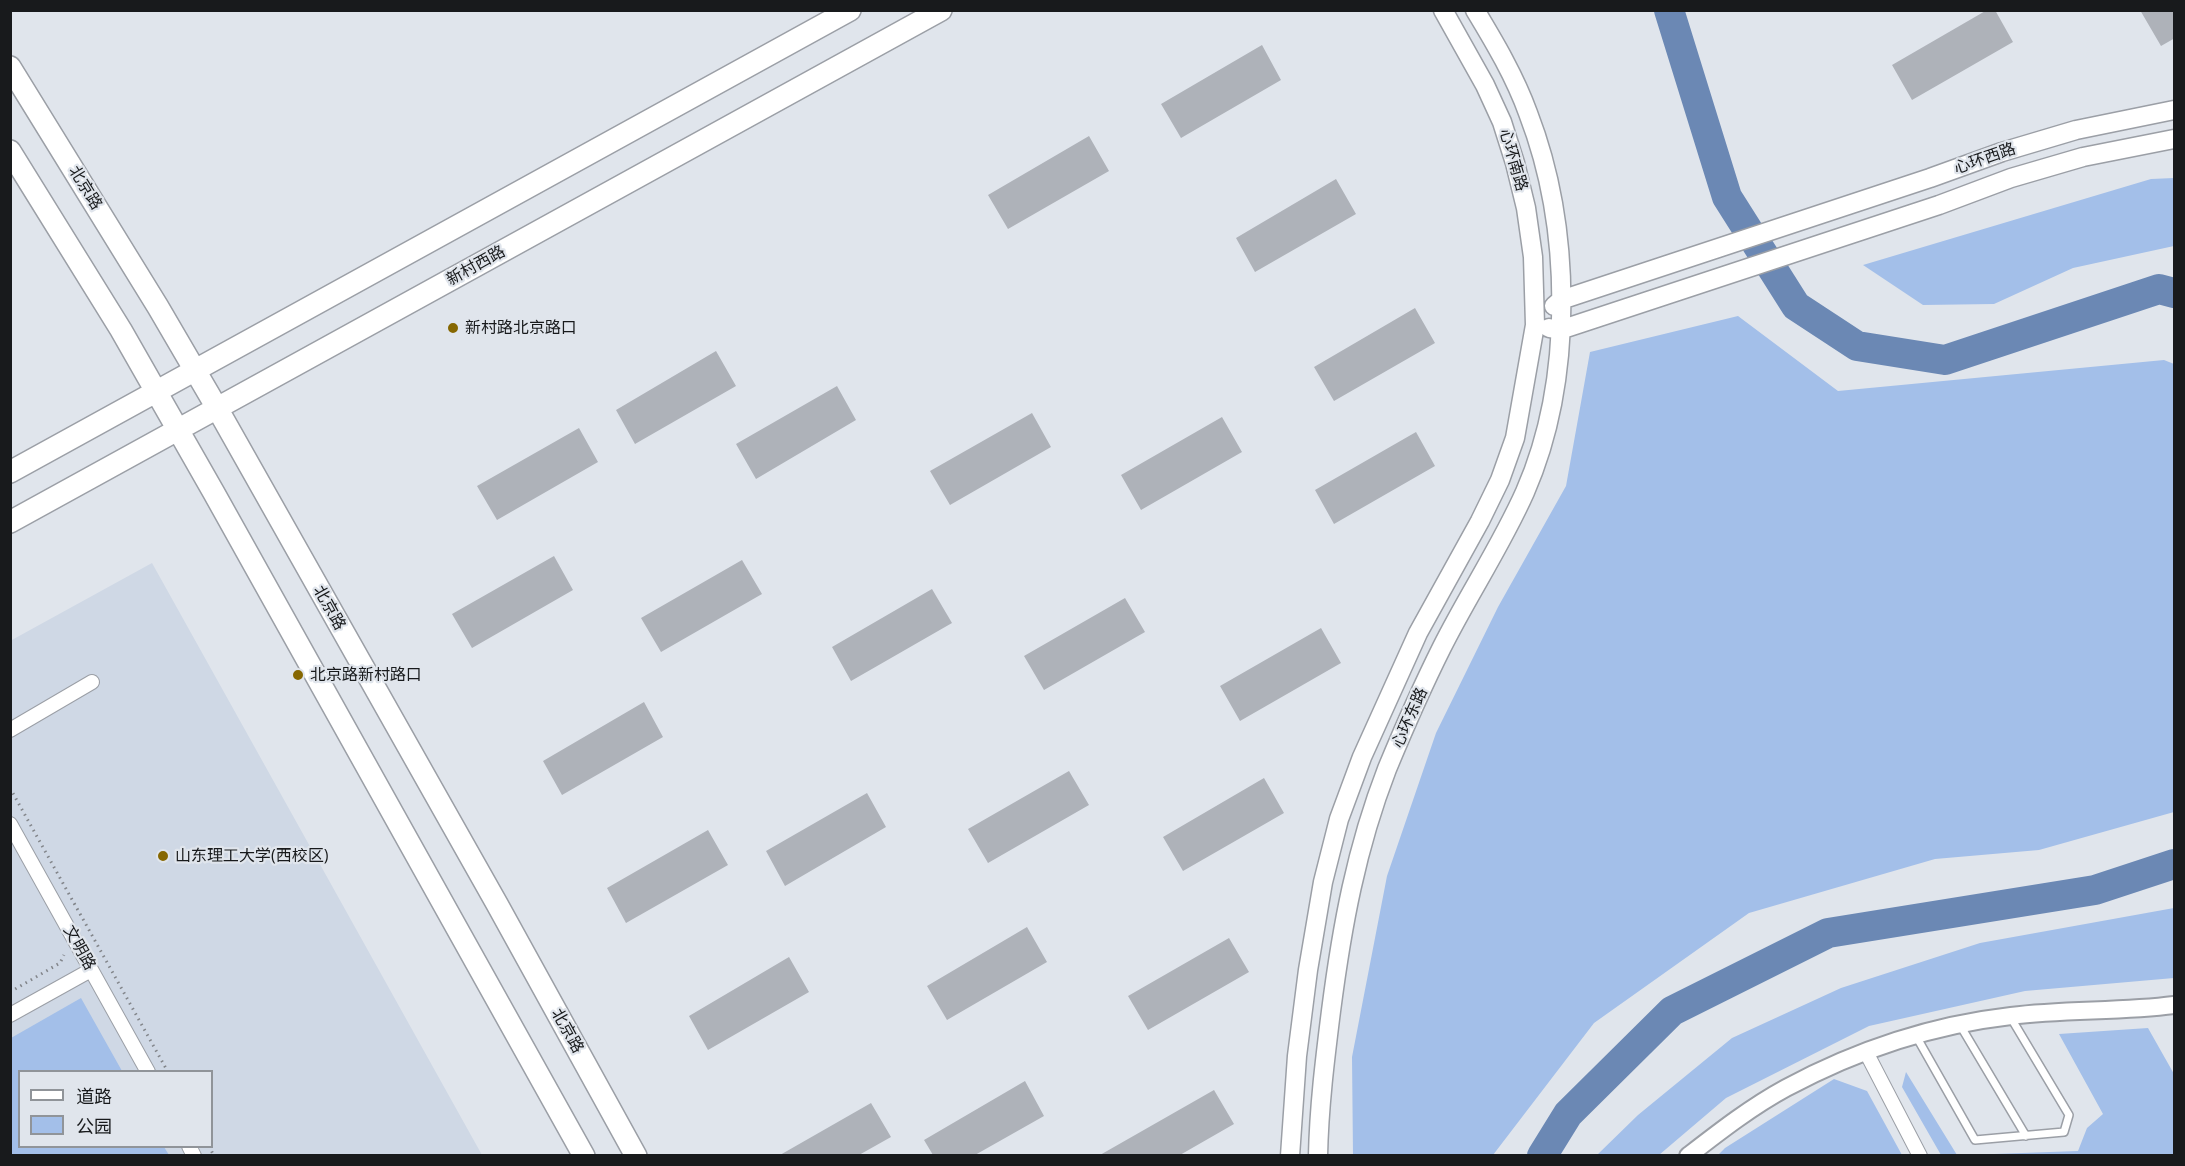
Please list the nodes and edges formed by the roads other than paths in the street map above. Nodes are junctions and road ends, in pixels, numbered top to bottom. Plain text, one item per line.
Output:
1 (850, 10) edge
2 (941, 10) edge
3 (1443, 10) edge
4 (1475, 10) edge
5 (10, 67) edge
6 (2175, 110) edge
7 (2175, 139) edge
8 (10, 151) edge
9 (1561, 300) junction
10 (1535, 325) junction
11 (1560, 330) junction
12 (194, 370) junction
13 (156, 392) junction
14 (217, 408) junction
15 (178, 430) junction
16 (10, 472) edge
17 (10, 522) edge
18 (92, 682) dead end
19 (10, 730) edge
20 (10, 824) edge
21 (91, 970) junction
22 (2175, 1005) edge
23 (10, 1015) edge
24 (2010, 1016) junction
25 (1960, 1025) junction
26 (1916, 1035) junction
27 (1866, 1052) junction
28 (147, 1070) edge
29 (2026, 1136) junction
30 (584, 1155) edge
31 (636, 1155) edge
32 (1290, 1155) edge
33 (1318, 1155) edge
34 (1688, 1155) edge
35 (1920, 1155) edge

1 - 12 main road
2 - 14 main road, 新村西路
3 - 10 main road, 心环南路
4 - 9 main road, 心环南路
5 - 12 main road, 北京路
6 - 9 main road, 心环西路
7 - 11 main road, 心环西路
8 - 13 main road
9 - 10 main road
9 - 11 main road, 心环东路
10 - 11 main road
10 - 32 main road, 心环东路
11 - 33 main road, 心环东路
12 - 13 main road
12 - 14 main road, 北京路
13 - 15 main road
13 - 16 main road
14 - 15 main road, 新村西路
14 - 31 main road, 北京路
15 - 17 main road, 新村西路
15 - 30 main road
18 - 19 street
20 - 21 street, 文明路
21 - 23 street
21 - 28 street, 文明路
22 - 24 street
24 - 25 street
24 - 29 lane
25 - 26 street
25 - 29 lane
26 - 27 street
26 - 29 lane
27 - 34 street
27 - 35 street

